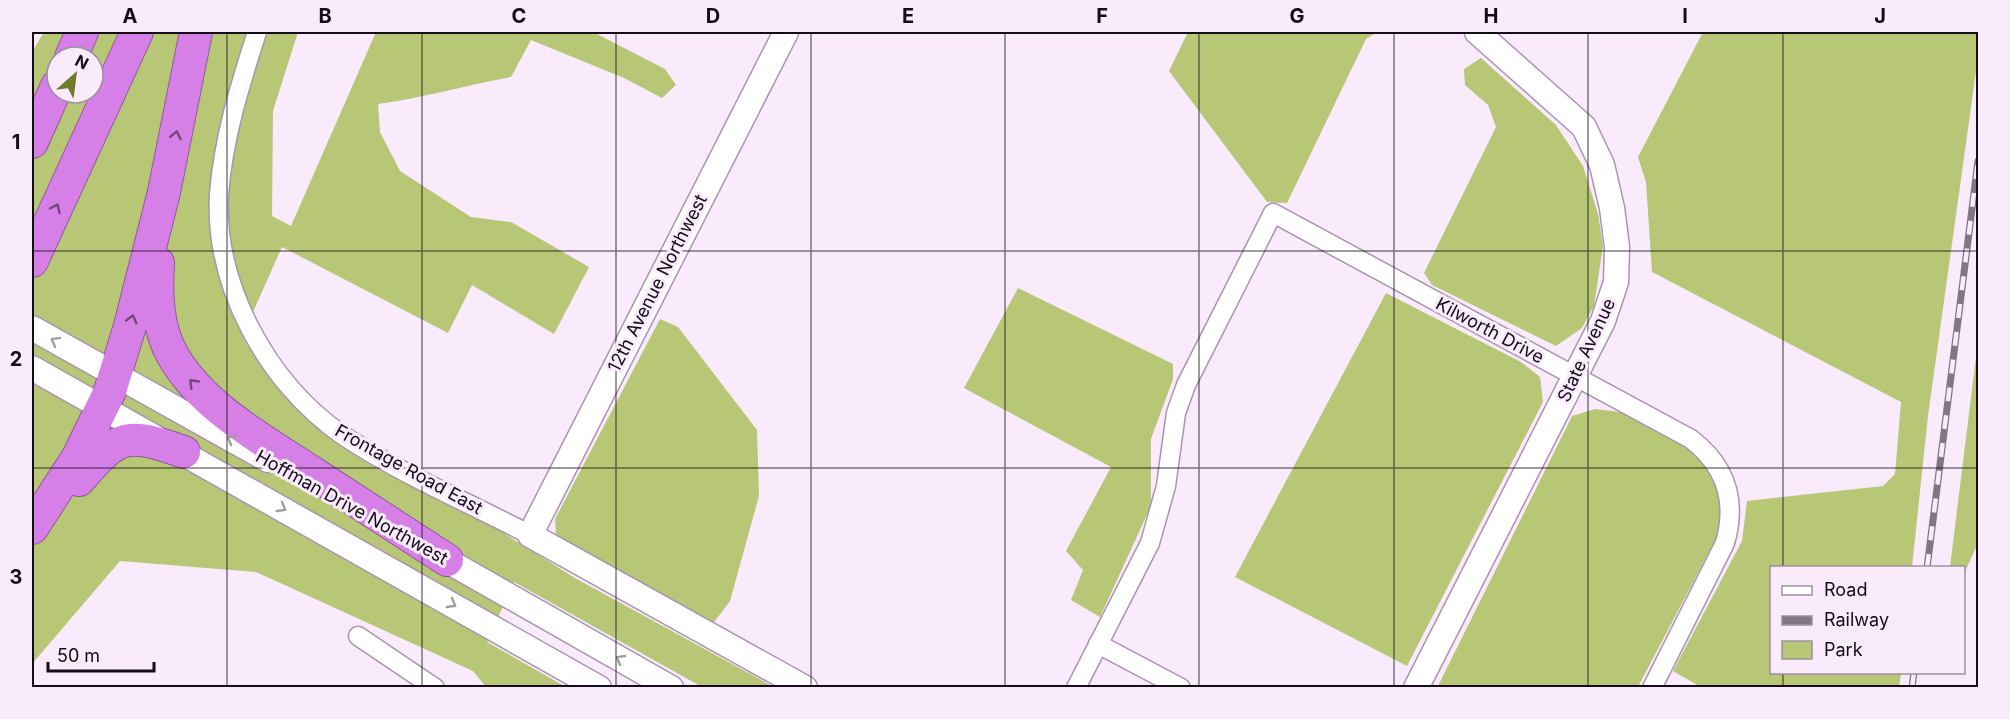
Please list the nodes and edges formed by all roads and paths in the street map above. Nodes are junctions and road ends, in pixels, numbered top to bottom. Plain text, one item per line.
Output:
1 (137, 32) edge
2 (196, 32) edge
3 (257, 32) edge
4 (786, 32) edge
5 (1478, 32) edge
6 (49, 105) edge
7 (32, 142) edge
8 (164, 192) junction
9 (32, 261) edge
10 (32, 328) edge
11 (32, 368) edge
12 (114, 375) junction
13 (1575, 376) junction
14 (103, 408) junction
15 (184, 452) junction
16 (32, 528) edge
17 (32, 535) edge
18 (530, 535) junction
19 (447, 560) junction
20 (358, 636) dead end
21 (1098, 644) junction
22 (435, 687) edge
23 (599, 687) edge
24 (671, 687) edge
25 (805, 687) edge
26 (1076, 687) edge
27 (1181, 687) edge
28 (1416, 687) edge
29 (1652, 687) edge

9 -> 1 highway
8 -> 2 highway
3 - 18 street, Frontage Road East
4 - 18 street, 12th Avenue Northwest
5 - 13 street, State Avenue
6 - 7 highway
12 -> 8 highway
19 -> 8 highway
12 -> 10 street, Hoffman Drive Northwest
11 - 14 street, Hoffman Drive Northwest
12 - 14 highway
19 -> 12 street, Hoffman Drive Northwest
13 - 21 street, Kilworth Drive
13 - 28 street, State Avenue
13 - 29 street, Kilworth Drive
14 - 15 street, Hoffman Drive Northwest
14 - 16 highway
15 - 17 highway
15 -> 23 street, Hoffman Drive Northwest
18 - 25 street, Frontage Road East
24 -> 19 street, Hoffman Drive Northwest
20 - 22 street
21 - 26 street
21 - 27 street

